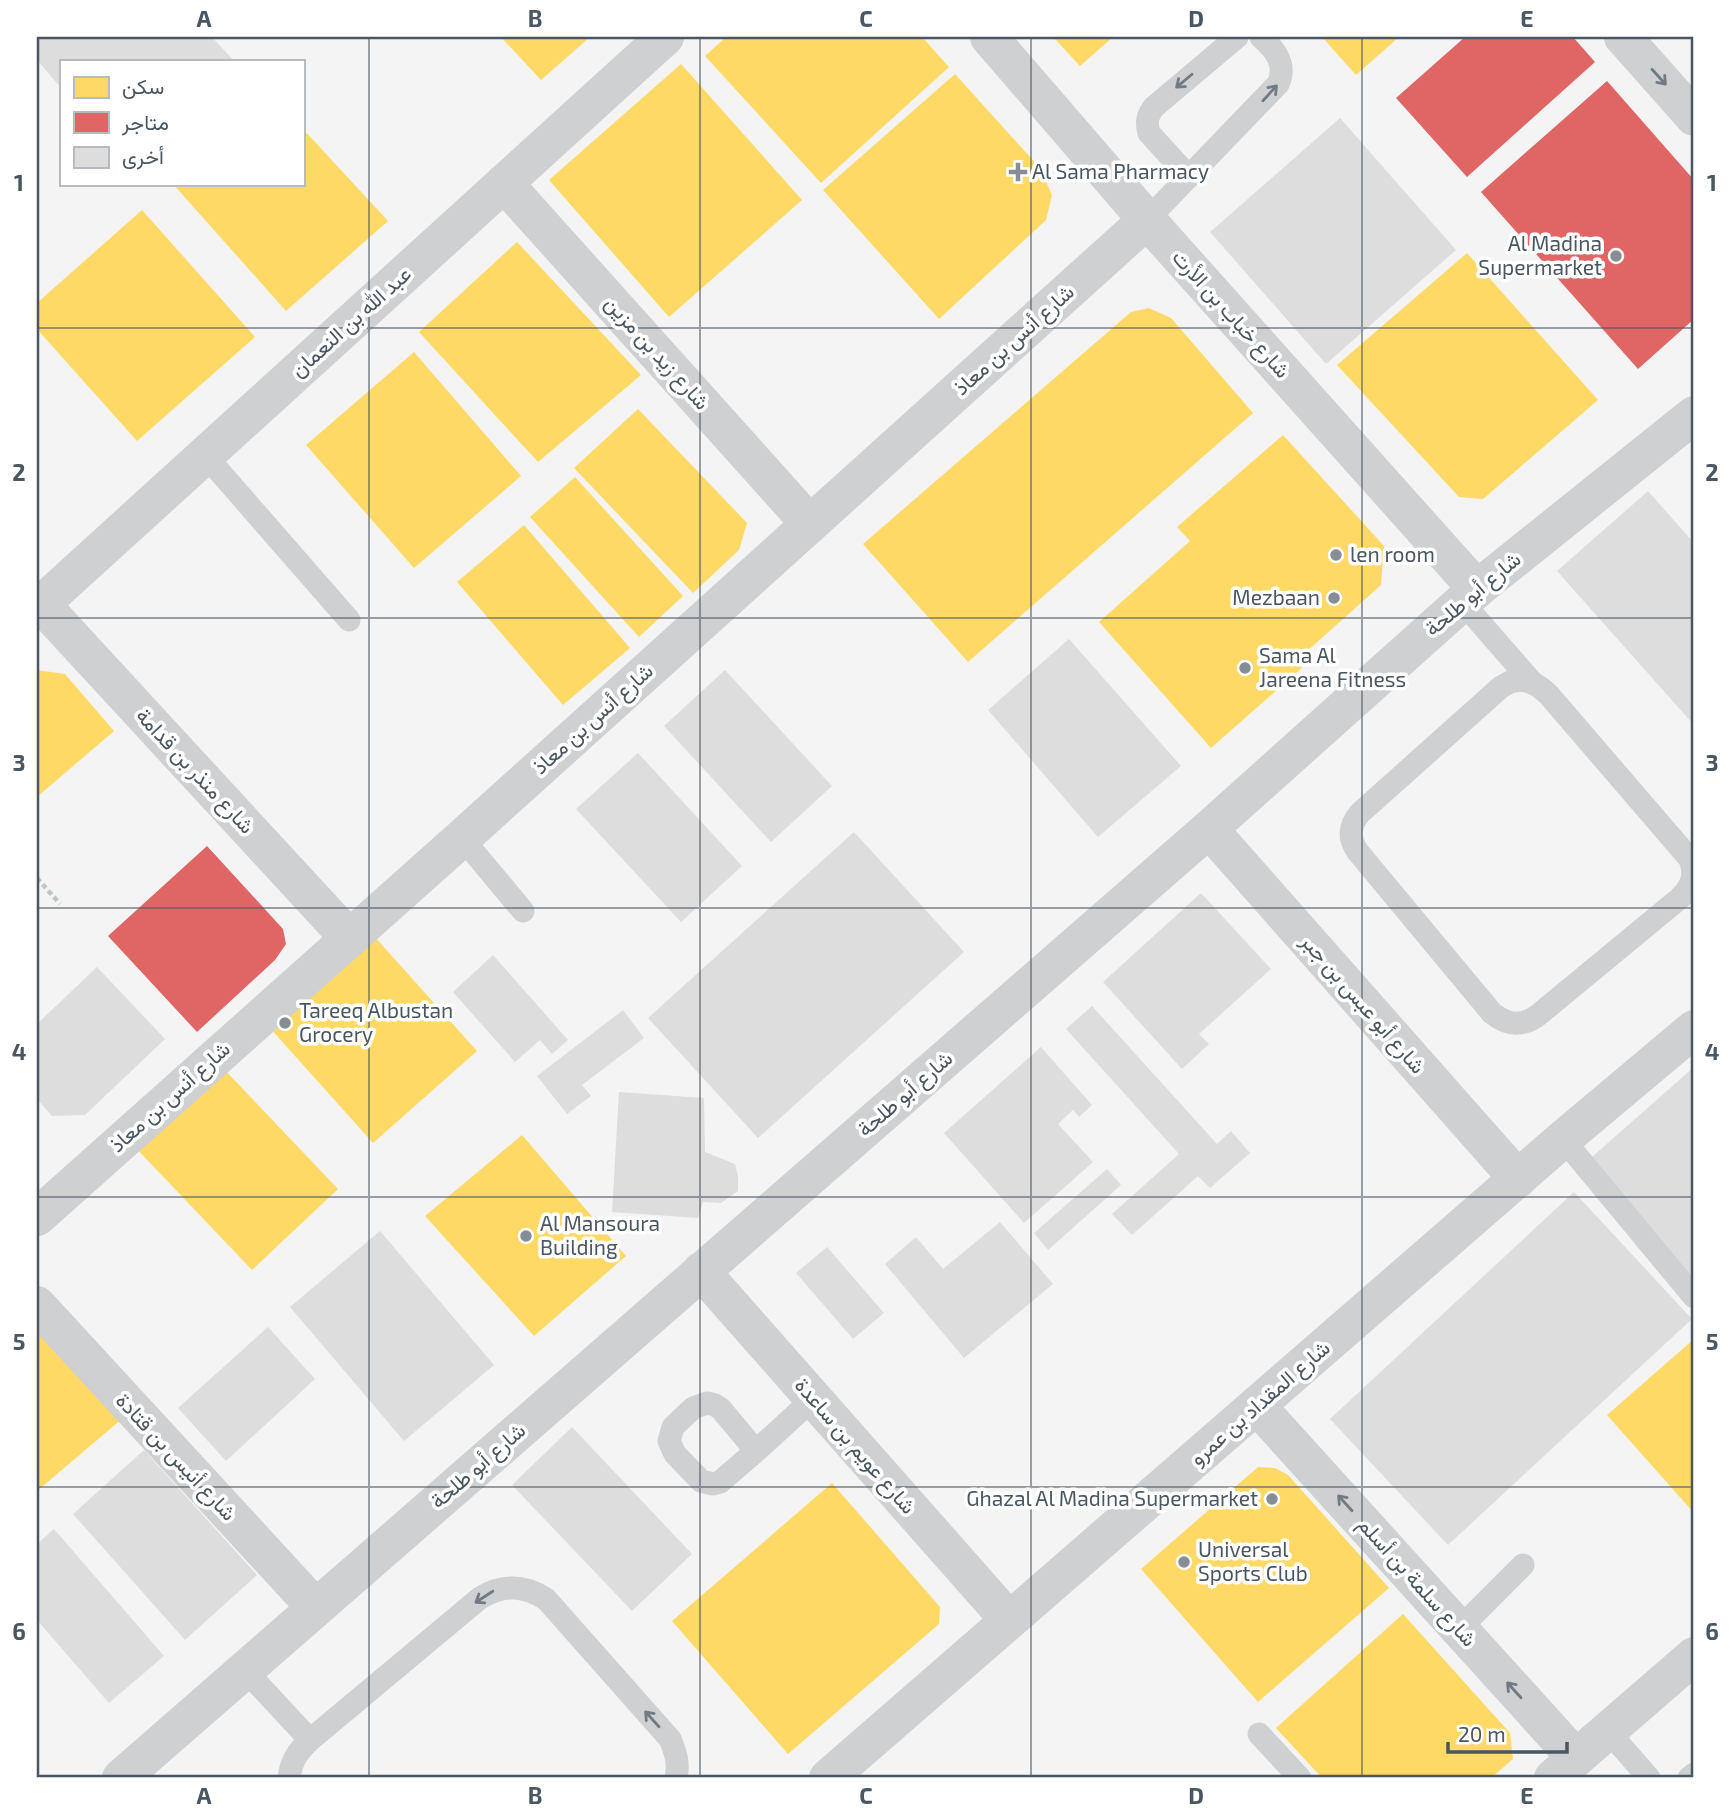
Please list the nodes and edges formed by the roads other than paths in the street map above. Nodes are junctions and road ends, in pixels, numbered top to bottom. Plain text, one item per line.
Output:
1 (665, 37) edge
2 (989, 37) edge
3 (1237, 37) edge
4 (1261, 37) edge
5 (1623, 37) edge
6 (1694, 117) edge
7 (1189, 177) junction
8 (504, 183) junction
9 (1147, 220) junction
10 (1694, 415) edge
11 (205, 455) junction
12 (810, 524) junction
13 (1469, 595) junction
14 (39, 606) edge
15 (349, 620) dead end
16 (1531, 681) junction
17 (1209, 829) junction
18 (462, 838) junction
19 (523, 911) dead end
20 (349, 938) junction
21 (1694, 1029) edge
22 (1563, 1139) junction
23 (1518, 1180) junction
24 (41, 1204) edge
25 (701, 1271) junction
26 (1694, 1297) edge
27 (37, 1305) edge
28 (814, 1398) junction
29 (1257, 1406) junction
30 (756, 1451) dead end
31 (1523, 1565) dead end
32 (316, 1608) junction
33 (1009, 1620) junction
34 (1460, 1629) junction
35 (1694, 1656) edge
36 (245, 1670) junction
37 (1608, 1731) junction
38 (1259, 1734) dead end
39 (310, 1740) junction
40 (1565, 1768) edge
41 (1694, 1774) edge
42 (132, 1775) edge
43 (289, 1778) edge
44 (676, 1778) edge
45 (828, 1778) edge
46 (1300, 1778) edge
47 (1649, 1778) edge
48 (1689, 1778) edge

1 - 8 street, عبد الله بن النعمان
2 - 9 street, شارع خباب بن الأرت
3 -> 7 lane
7 -> 4 lane
5 -> 6 street
7 - 9 lane
8 - 11 street, عبد الله بن النعمان
8 - 12 street, شارع زيد بن مزين
9 - 12 street, شارع أنس بن معاذ
9 - 13 street, شارع خباب بن الأرت
10 - 13 street, شارع أبو طلحة
11 - 14 street, عبد الله بن النعمان
11 - 15 lane
12 - 18 street, شارع أنس بن معاذ
13 - 16 lane
13 - 17 street, شارع أبو طلحة
14 - 20 street, شارع منذر بن قدامة
16 - 16 lane
17 - 23 street, شارع أبو عبس بن جبر
17 - 25 street, شارع أبو طلحة
18 - 19 lane
18 - 20 street, شارع أنس بن معاذ
20 - 24 street, شارع أنس بن معاذ
21 - 22 street, شارع المقداد بن عمرو
22 - 23 street, شارع المقداد بن عمرو
22 - 26 lane
23 - 29 street, شارع المقداد بن عمرو
25 - 28 street, شارع عويم بن ساعدة
25 - 32 street, شارع أبو طلحة
27 - 32 street, شارع أنيس بن قتادة
28 - 30 lane
28 - 33 street, شارع عويم بن ساعدة
29 - 33 street, شارع المقداد بن عمرو
34 -> 29 street, شارع سلمة بن أسلم
31 - 34 lane
32 - 36 street, شارع أبو طلحة
33 - 45 street, شارع المقداد بن عمرو
40 -> 34 street, شارع سلمة بن أسلم
35 - 37 street
36 - 39 lane
36 - 42 street, شارع أبو طلحة
37 - 40 street
37 - 47 lane
38 - 46 lane
39 - 43 lane
44 -> 39 lane
41 - 48 lane

